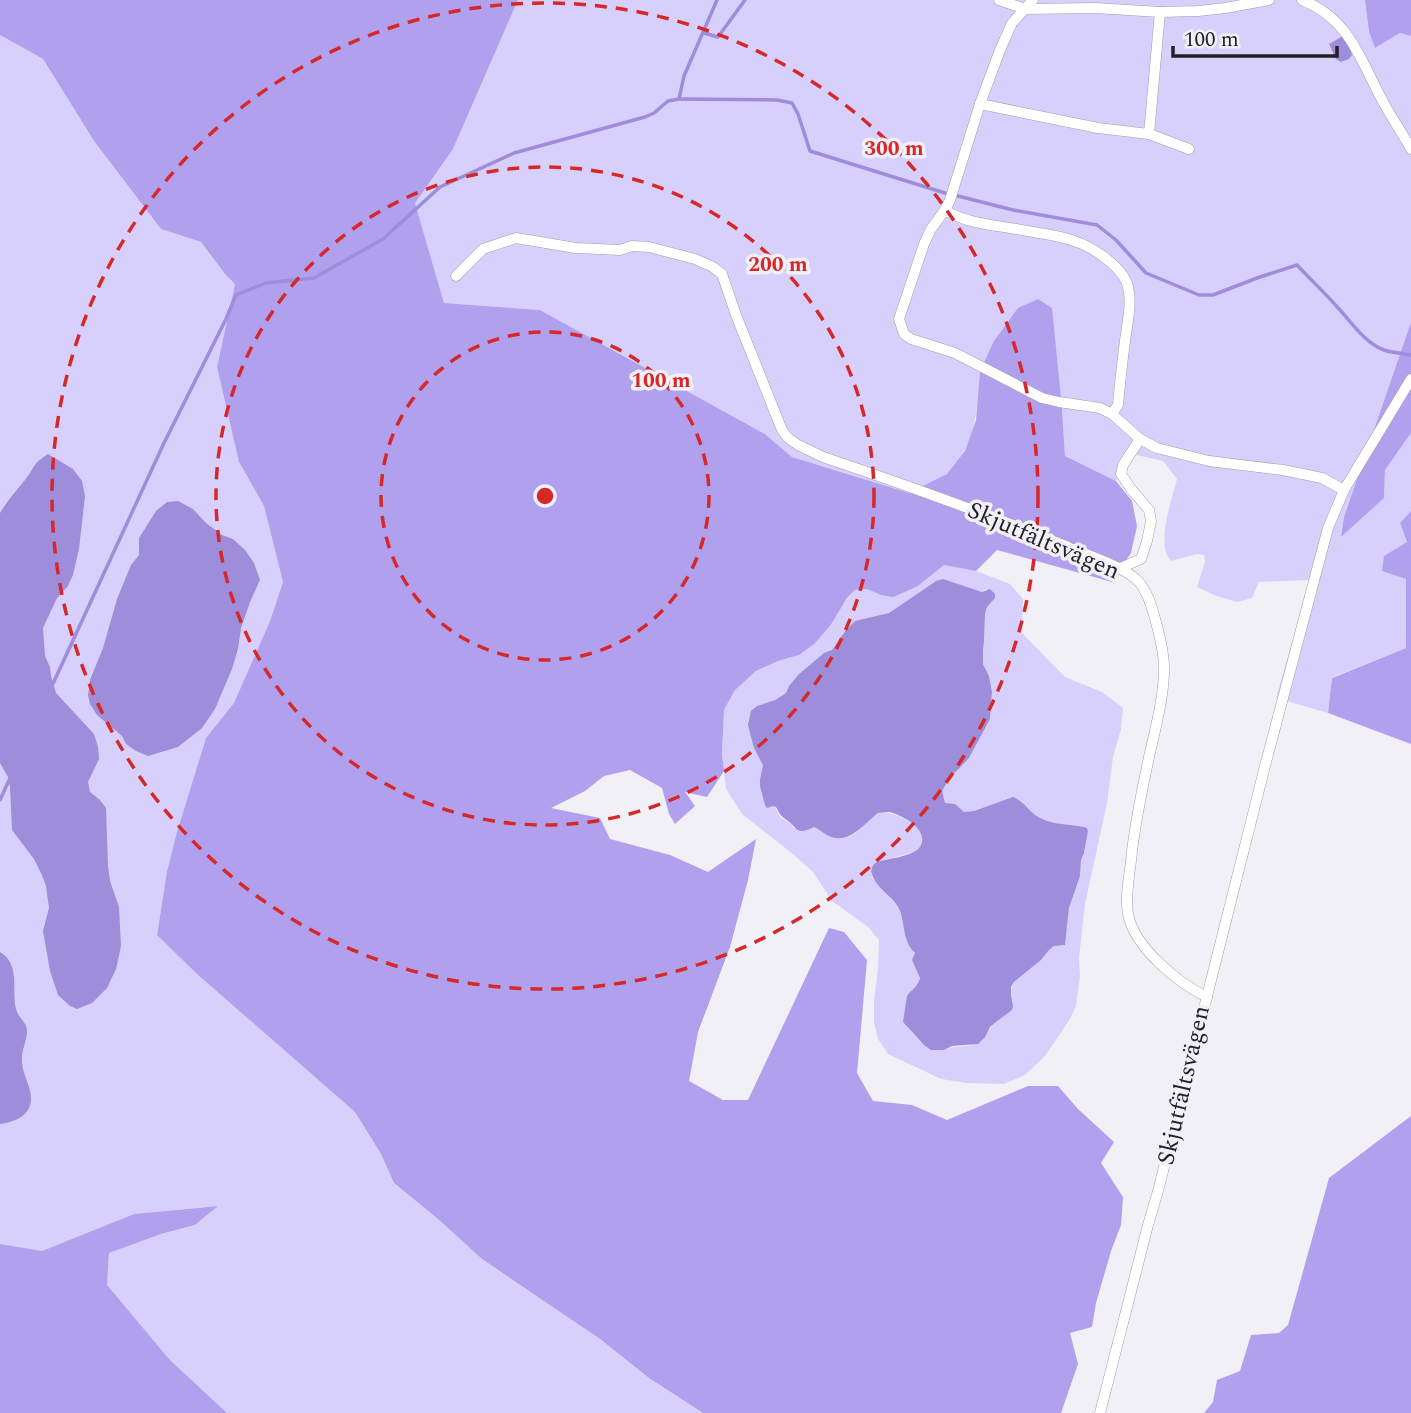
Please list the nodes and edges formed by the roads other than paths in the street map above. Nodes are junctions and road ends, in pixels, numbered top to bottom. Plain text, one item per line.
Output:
1 (999, 0) edge
2 (1033, 0) edge
3 (1269, 0) edge
4 (1303, 0) edge
5 (1025, 9) junction
6 (1160, 12) junction
7 (980, 104) junction
8 (1149, 134) junction
9 (1189, 149) dead end
10 (1411, 149) edge
11 (944, 210) junction
12 (456, 276) dead end
13 (1411, 379) edge
14 (1112, 414) junction
15 (1140, 439) junction
16 (1345, 490) junction
17 (1118, 569) junction
18 (1207, 997) junction
19 (1100, 1413) edge

1 - 5 street
2 - 5 street
3 - 6 street
4 - 10 street
5 - 6 street
5 - 7 street
6 - 8 street
7 - 8 street
7 - 11 street
8 - 9 street
11 - 14 street
11 - 14 street
12 - 17 street, Skjutfältsvägen
13 - 16 street
14 - 15 street
15 - 16 street
15 - 17 street
16 - 18 street
17 - 18 street, Skjutfältsvägen
18 - 19 street, Skjutfältsvägen

